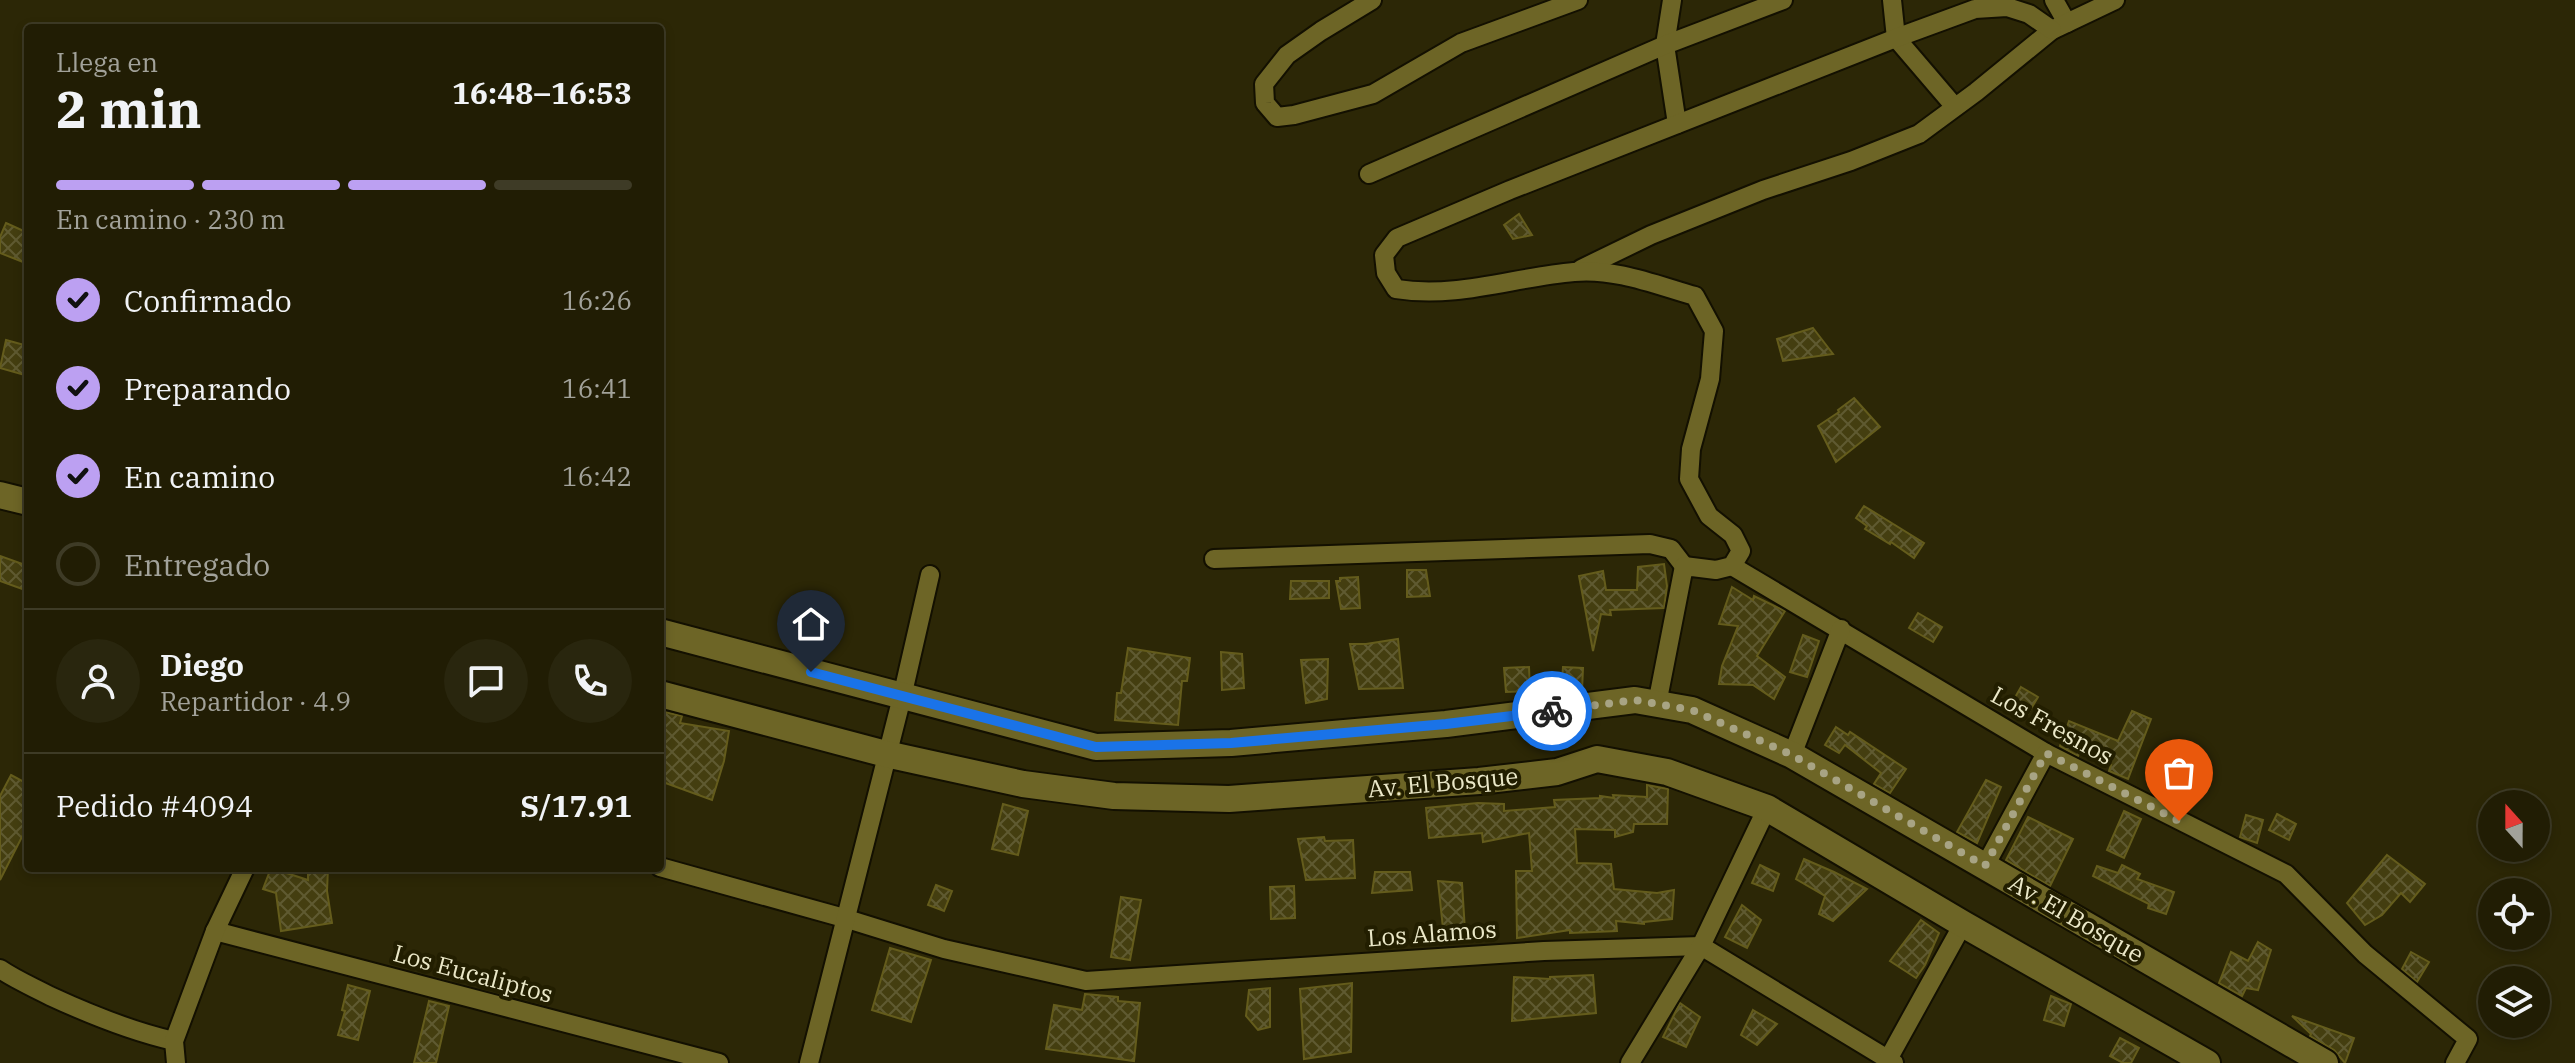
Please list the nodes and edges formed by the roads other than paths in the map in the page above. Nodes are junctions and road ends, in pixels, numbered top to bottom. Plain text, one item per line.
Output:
1 (1372, 0) edge
2 (1578, 0) edge
3 (1672, 0) edge
4 (1783, 0) edge
5 (1892, 0) edge
6 (2054, 0) edge
7 (2115, 0) edge
8 (2060, 27) junction
9 (1896, 38) junction
10 (1665, 45) junction
11 (1955, 107) junction
12 (1677, 124) junction
13 (1369, 174) dead end
14 (1575, 272) junction
15 (0, 495) edge
16 (24, 501) edge
17 (1214, 559) dead end
18 (1684, 566) junction
19 (1732, 566) junction
20 (930, 575) dead end
21 (1841, 629) junction
22 (664, 633) edge
23 (664, 695) edge
24 (902, 697) junction
25 (1657, 704) junction
26 (2046, 753) junction
27 (886, 754) junction
28 (1792, 755) junction
29 (1767, 808) junction
30 (1985, 866) junction
31 (664, 868) edge
32 (243, 872) edge
33 (844, 918) junction
34 (1963, 924) junction
35 (215, 931) junction
36 (1701, 946) junction
37 (0, 969) edge
38 (174, 1041) junction
39 (1889, 1062) edge
40 (176, 1063) edge
41 (719, 1063) edge
42 (809, 1063) edge
43 (1630, 1063) edge
44 (2207, 1063) edge
45 (2325, 1063) edge
46 (2455, 1063) edge

1 - 2 street
3 - 10 street
4 - 10 street
5 - 9 street
6 - 8 street
7 - 8 street
8 - 9 street
8 - 11 street
9 - 11 street
9 - 12 street
10 - 12 street
10 - 13 street
11 - 14 street
12 - 14 street
14 - 19 street
15 - 16 street
17 - 18 street
18 - 19 street
18 - 25 street
19 - 21 street, Los Fresnos
20 - 24 street
21 - 26 street, Los Fresnos
21 - 28 street
22 - 24 street, Av. El Bosque
23 - 27 street, Av. El Bosque
24 - 25 street, Av. El Bosque
24 - 27 street
25 - 28 street, Av. El Bosque
26 - 30 street
26 - 46 street, Los Fresnos
27 - 29 street, Av. El Bosque
27 - 33 street
28 - 30 street, Av. El Bosque
29 - 34 street, Av. El Bosque
29 - 36 street
30 - 45 street, Av. El Bosque
31 - 33 street, Los Alamos
32 - 35 street
33 - 36 street, Los Alamos
33 - 42 street
34 - 39 street
34 - 44 street, Av. El Bosque
35 - 38 street
35 - 41 street, Los Eucaliptos
36 - 39 street
36 - 43 street
37 - 38 street
38 - 40 street

